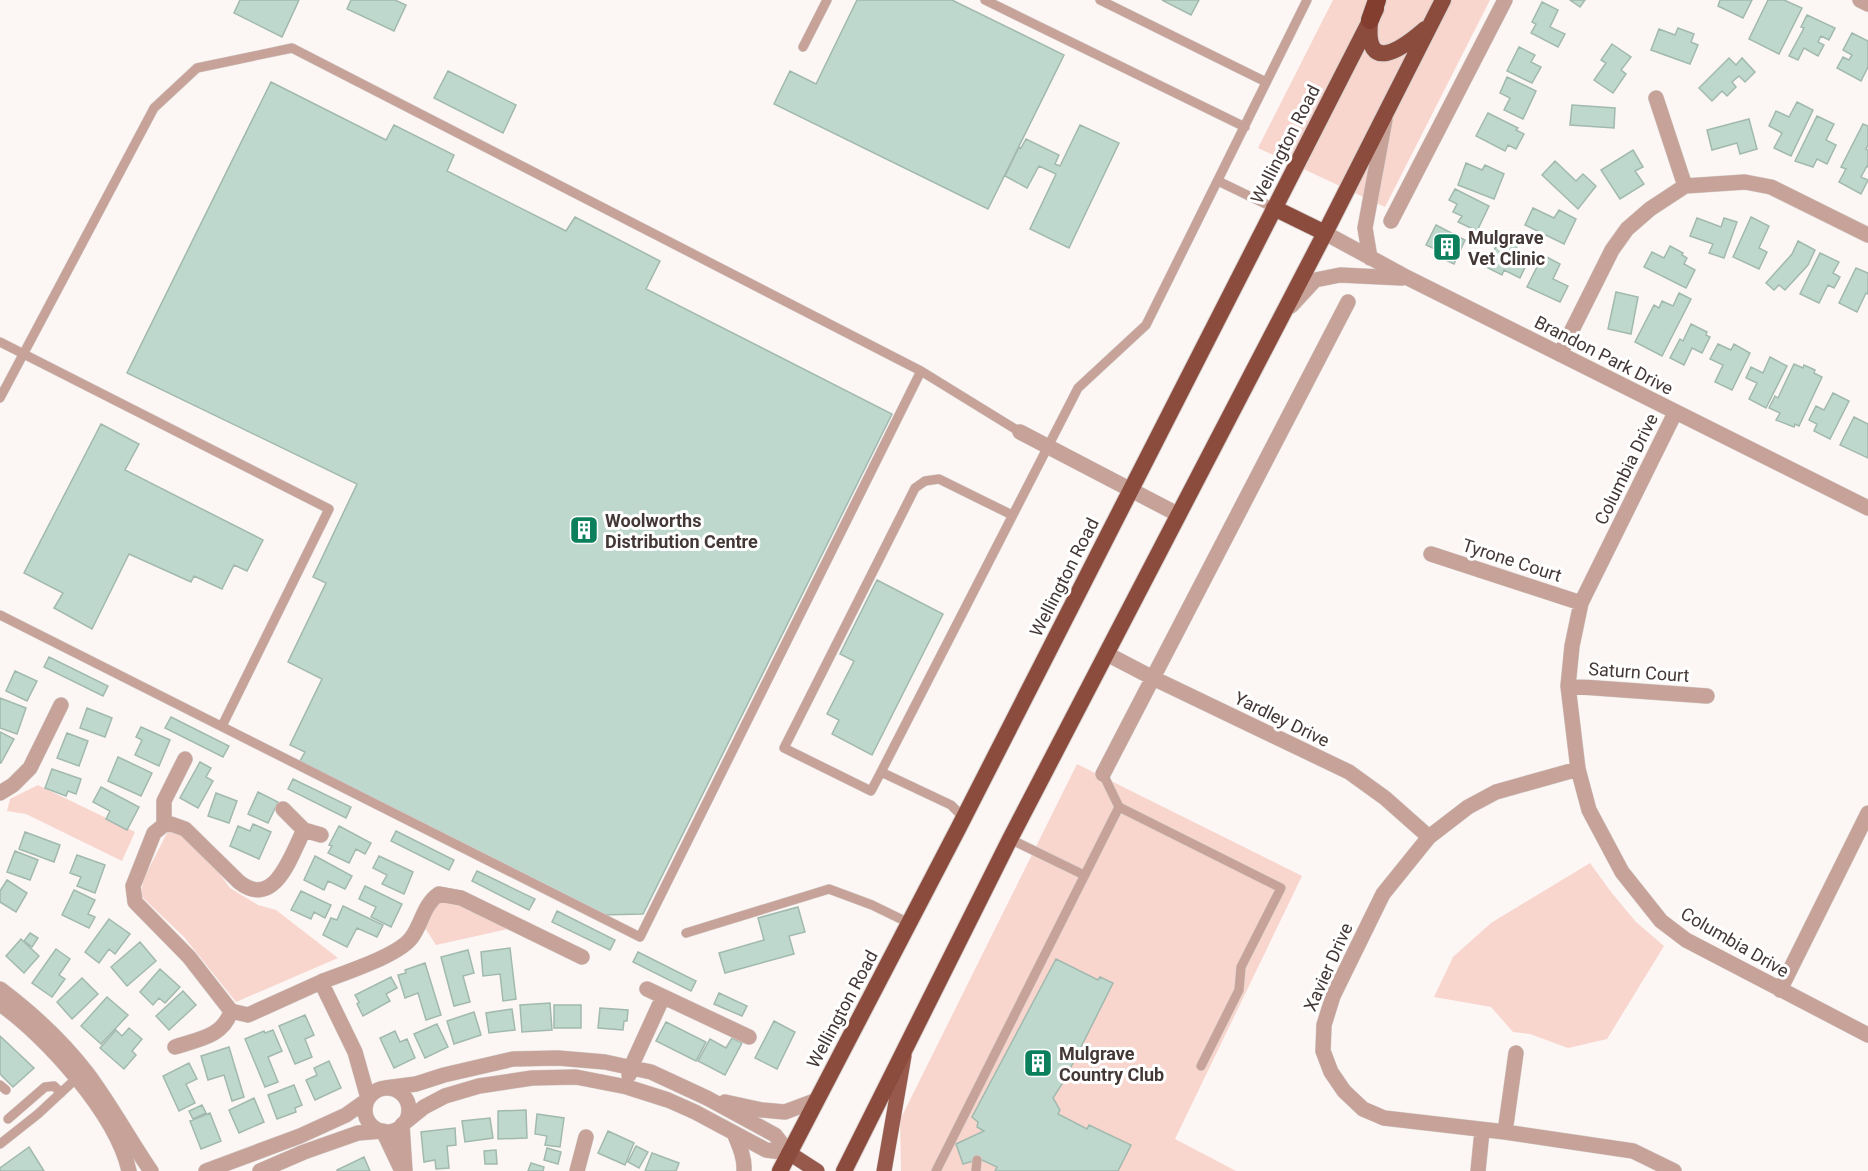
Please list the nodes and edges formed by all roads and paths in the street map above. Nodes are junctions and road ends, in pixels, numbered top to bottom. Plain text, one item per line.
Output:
1 (827, 0) edge
2 (985, 0) edge
3 (1100, 0) edge
4 (1307, 0) edge
5 (1378, 0) edge
6 (1443, 0) edge
7 (1506, 0) edge
8 (1860, 0) edge
9 (1868, 4) edge
10 (1370, 20) junction
11 (1430, 25) junction
12 (803, 47) dead end
13 (1266, 82) junction
14 (1656, 98) dead end
15 (1386, 111) junction
16 (1245, 127) junction
17 (1218, 181) junction
18 (1685, 186) junction
19 (1274, 208) junction
20 (1391, 221) dead end
21 (1325, 233) junction
22 (1868, 235) edge
23 (1370, 258) junction
24 (1408, 278) junction
25 (1348, 302) dead end
26 (1281, 317) junction
27 (0, 342) edge
28 (24, 353) junction
29 (1560, 354) junction
30 (921, 371) junction
31 (0, 398) edge
32 (1675, 413) junction
33 (1020, 432) joint
34 (1048, 446) junction
35 (1130, 490) junction
36 (1868, 508) edge
37 (1012, 515) junction
38 (1179, 515) junction
39 (1431, 554) dead end
40 (1581, 603) junction
41 (0, 615) edge
42 (1107, 654) junction
43 (1153, 678) junction
44 (1568, 686) junction
45 (1707, 696) dead end
46 (61, 705) dead end
47 (222, 726) junction
48 (184, 759) dead end
49 (1578, 769) junction
50 (881, 772) junction
51 (1103, 774) joint
52 (0, 793) edge
53 (1119, 807) junction
54 (283, 809) dead end
55 (1868, 813) edge
56 (964, 818) junction
57 (164, 825) junction
58 (304, 830) junction
59 (321, 835) dead end
60 (1429, 837) junction
61 (1010, 839) junction
62 (1084, 875) junction
63 (909, 923) junction
64 (686, 933) dead end
65 (582, 957) dead end
66 (321, 982) junction
67 (647, 989) dead end
68 (0, 990) edge
69 (1780, 990) junction
70 (663, 997) junction
71 (0, 1004) edge
72 (231, 1011) junction
73 (1868, 1035) edge
74 (748, 1037) dead end
75 (175, 1047) dead end
76 (355, 1053) junction
77 (904, 1053) junction
78 (1516, 1053) dead end
79 (1201, 1066) dead end
80 (631, 1067) junction
81 (81, 1075) junction
82 (627, 1087) junction
83 (385, 1088) junction
84 (61, 1093) junction
85 (707, 1098) junction
86 (368, 1099) junction
87 (817, 1100) junction
88 (8, 1119) dead end
89 (403, 1124) junction
90 (383, 1131) junction
91 (1482, 1131) junction
92 (1505, 1132) junction
93 (734, 1133) junction
94 (955, 1134) junction
95 (586, 1137) dead end
96 (964, 1140) dead end
97 (0, 1144) edge
98 (789, 1153) junction
99 (977, 1160) dead end
100 (129, 1171) edge
101 (151, 1171) edge
102 (206, 1171) edge
103 (260, 1171) edge
104 (403, 1171) edge
105 (577, 1171) edge
106 (744, 1171) edge
107 (780, 1171) edge
108 (817, 1171) edge
109 (844, 1171) edge
110 (884, 1171) edge
111 (936, 1171) edge
112 (976, 1171) edge
113 (1478, 1171) edge
114 (1674, 1171) edge

1 - 12 lane
2 - 16 lane
3 - 13 lane
4 - 13 lane
5 - 10 highway
6 - 11 highway
7 - 20 street
8 - 9 street
10 - 11 highway
10 - 19 highway, Wellington Road
11 - 15 highway
13 - 16 lane
14 - 18 street
15 - 21 highway
15 - 23 street
16 - 17 lane
17 - 19 lane
17 - 34 lane
18 - 22 street
18 - 29 street
19 - 21 highway
19 - 35 highway, Wellington Road
21 - 23 street, Brandon Park Drive
21 - 26 highway
23 - 24 street, Brandon Park Drive
24 - 26 street
24 - 29 street, Brandon Park Drive
25 - 43 street
26 - 38 highway
27 - 28 lane
28 - 30 lane
28 - 31 lane
28 - 47 lane
29 - 32 street, Brandon Park Drive
30 - 33 lane
30 - 47 lane
32 - 36 street, Brandon Park Drive
32 - 40 street, Columbia Drive
33 - 34 street
34 - 35 street
34 - 37 lane
35 - 38 street
35 - 56 highway, Wellington Road
37 - 50 lane
37 - 50 lane
38 - 42 highway
39 - 40 street, Tyrone Court
40 - 44 street, Columbia Drive
41 - 47 lane
42 - 43 street, Yardley Drive
42 - 61 highway
43 - 51 street
43 - 60 street, Yardley Drive
44 - 45 street, Saturn Court
44 - 49 street, Columbia Drive
46 - 52 street
48 - 57 street
49 - 60 street, Xavier Drive
49 - 69 street, Columbia Drive
50 - 56 lane
51 - 53 lane
53 - 62 lane
53 - 79 lane
54 - 58 street
55 - 69 street
56 - 63 highway, Wellington Road
57 - 58 street
57 - 72 street
58 - 59 street
60 - 91 street, Xavier Drive
61 - 62 lane
61 - 77 highway
62 - 94 lane
63 - 64 lane
63 - 87 highway, Wellington Road
65 - 66 street
66 - 72 street
66 - 76 street
67 - 70 street
68 - 81 street
69 - 73 street, Columbia Drive
70 - 74 street
70 - 80 street
71 - 81 street
72 - 75 street
76 - 83 street
76 - 86 street
77 - 109 highway
77 - 110 main road
78 - 92 street
80 - 82 street
80 - 83 street
80 - 85 street
81 - 84 lane
81 - 100 street
81 - 101 street
82 - 89 street
82 - 93 street
83 - 86 street
83 - 89 street
84 - 88 lane
84 - 97 lane
85 - 87 street
85 - 98 street
86 - 90 street
86 - 102 street
87 - 98 highway, Wellington Road
89 - 90 street
89 - 104 street
90 - 103 street
90 - 104 street
91 - 92 street, Xavier Drive
91 - 113 street
92 - 114 street, Xavier Drive
93 - 98 street
93 - 106 street
94 - 96 lane
94 - 111 lane
95 - 105 street
98 - 107 highway, Wellington Road
98 - 108 main road
99 - 112 lane

